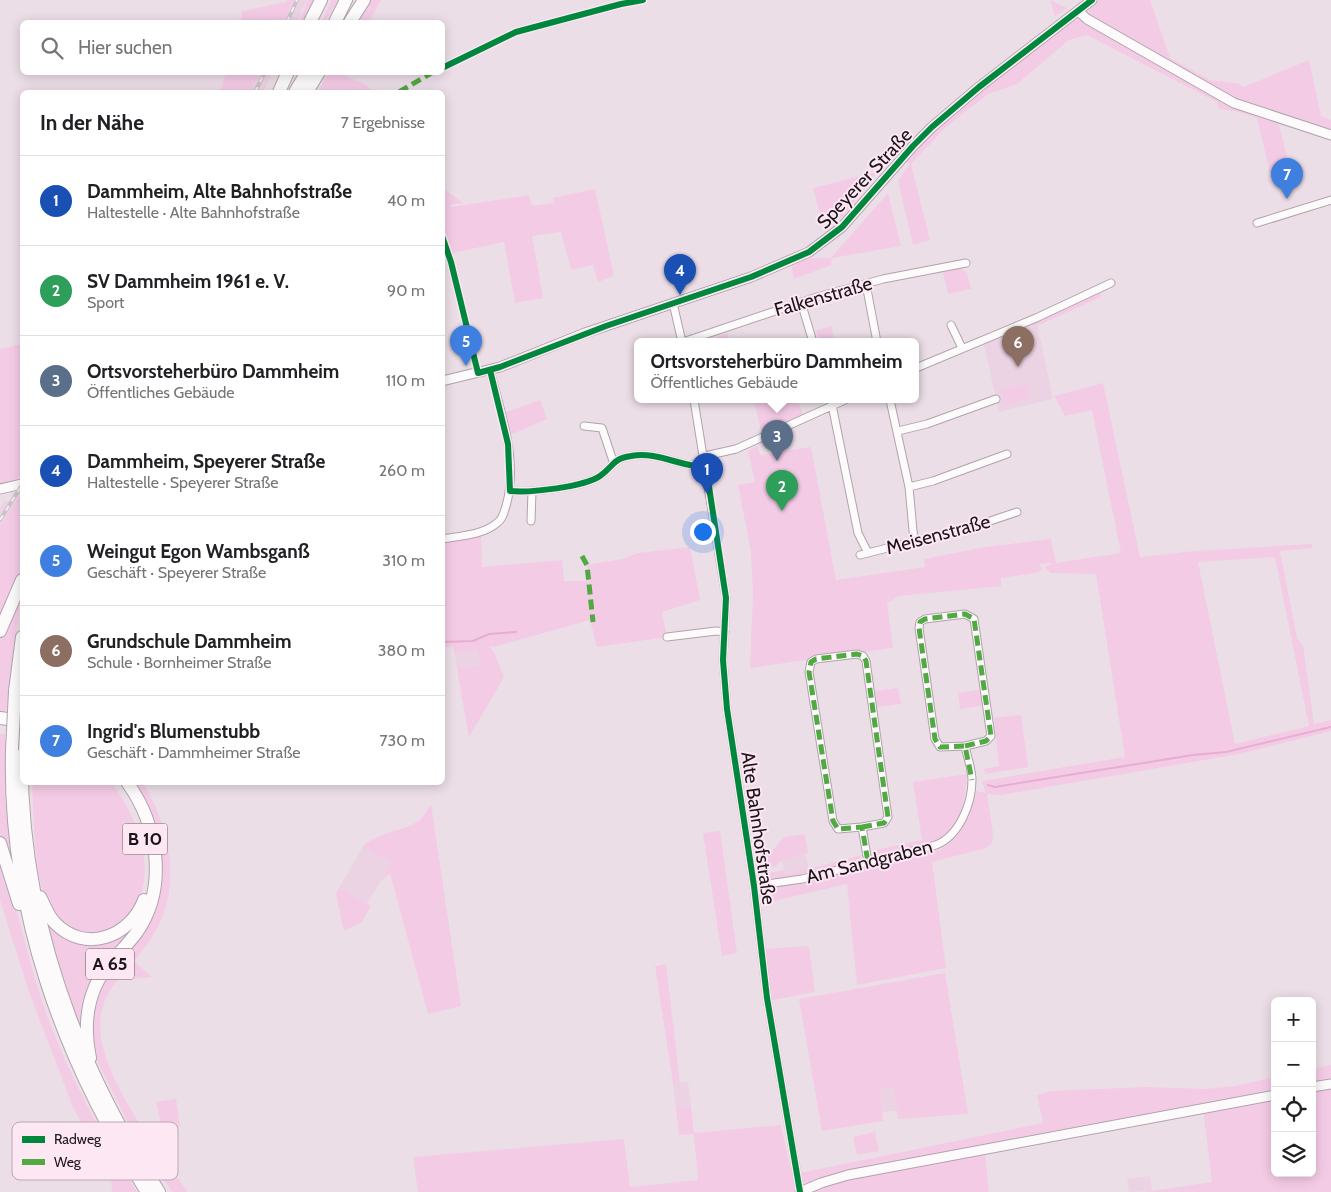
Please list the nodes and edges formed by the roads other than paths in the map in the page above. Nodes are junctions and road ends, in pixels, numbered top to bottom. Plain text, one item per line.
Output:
1 (321, 0) edge
2 (346, 0) edge
3 (357, 0) edge
4 (364, 0) edge
5 (1092, 0) edge
6 (1078, 11) junction
7 (311, 20) edge
8 (336, 20) edge
9 (346, 20) edge
10 (351, 20) edge
11 (287, 75) edge
12 (305, 75) edge
13 (317, 75) edge
14 (281, 90) edge
15 (296, 90) edge
16 (308, 90) edge
17 (1331, 135) edge
18 (1331, 200) edge
19 (1257, 223) dead end
20 (966, 263) dead end
21 (1110, 283) dead end
22 (866, 284) junction
23 (801, 302) junction
24 (673, 303) junction
25 (951, 325) dead end
26 (682, 338) edge
27 (695, 338) edge
28 (812, 338) edge
29 (876, 338) edge
30 (962, 348) junction
31 (919, 367) edge
32 (490, 370) junction
33 (445, 380) edge
34 (996, 399) dead end
35 (695, 403) edge
36 (830, 403) edge
37 (832, 403) edge
38 (891, 403) edge
39 (584, 426) dead end
40 (898, 431) junction
41 (1007, 454) dead end
42 (705, 456) junction
43 (613, 461) junction
44 (706, 467) junction
45 (20, 484) edge
46 (909, 488) junction
47 (0, 489) edge
48 (510, 491) junction
49 (532, 491) junction
50 (1017, 512) dead end
51 (531, 521) dead end
52 (445, 538) edge
53 (914, 541) junction
54 (868, 553) junction
55 (860, 555) dead end
56 (20, 585) edge
57 (0, 631) edge
58 (725, 632) junction
59 (667, 637) dead end
60 (20, 655) edge
61 (0, 718) edge
62 (20, 721) edge
63 (0, 725) edge
64 (20, 728) edge
65 (965, 746) junction
66 (17, 750) edge
67 (20, 778) edge
68 (21, 785) edge
69 (120, 785) edge
70 (129, 785) edge
71 (862, 827) junction
72 (0, 842) edge
73 (155, 858) joint
74 (868, 862) junction
75 (32, 884) junction
76 (754, 886) junction
77 (144, 902) joint
78 (33, 938) junction
79 (94, 1077) junction
80 (1331, 1084) edge
81 (1316, 1086) edge
82 (1271, 1096) edge
83 (106, 1122) edge
84 (117, 1122) edge
85 (140, 1180) edge
86 (152, 1180) edge
87 (147, 1192) edge
88 (159, 1192) edge
89 (800, 1192) edge

1 - 7 highway
2 - 8 highway
3 - 9 highway
4 - 10 highway
5 - 6 street, Speyerer Straße
6 - 17 street
6 - 24 street, Speyerer Straße
11 - 14 highway
12 - 15 highway
13 - 16 highway
18 - 19 street
20 - 22 street, Falkenstraße
21 - 30 street
22 - 23 street, Falkenstraße
22 - 29 street
23 - 27 street, Falkenstraße
23 - 28 street
24 - 26 street
24 - 32 street, Speyerer Straße
25 - 30 street
30 - 31 street
32 - 33 street, Speyerer Straße
32 - 48 street
34 - 40 street
35 - 42 street, Alte Bahnhofstraße
36 - 42 street
37 - 54 street
38 - 40 street
39 - 43 street
40 - 46 street
41 - 46 street
42 - 44 street, Alte Bahnhofstraße
43 - 44 street
43 - 49 street
44 - 58 street, Alte Bahnhofstraße
45 - 47 street
46 - 53 street
48 - 49 street
48 - 52 street
49 - 51 street
50 - 53 street, Meisenstraße
53 - 54 street, Meisenstraße
54 - 55 street, Meisenstraße
56 - 57 highway
58 - 59 street
58 - 76 street, Alte Bahnhofstraße
60 - 66 highway, A 65, bridge
61 - 62 highway
63 - 64 highway
65 - 65 street
65 - 74 street, Am Sandgraben
66 - 67 highway, A 65
66 - 78 highway, A 65
68 - 75 highway, A 65
69 - 77 highway, B 10
70 - 73 highway, B 10
71 - 71 street
71 - 74 street
72 - 78 highway, A 65
73 - 79 highway, A 65
74 - 76 street, Am Sandgraben
75 - 77 highway, A 65
75 - 79 highway, A 65
76 - 89 street, Alte Bahnhofstraße
78 - 83 highway, A 65
79 - 84 highway, A 65
80 - 81 street
82 - 89 street
85 - 87 highway, A 65
86 - 88 highway, A 65

